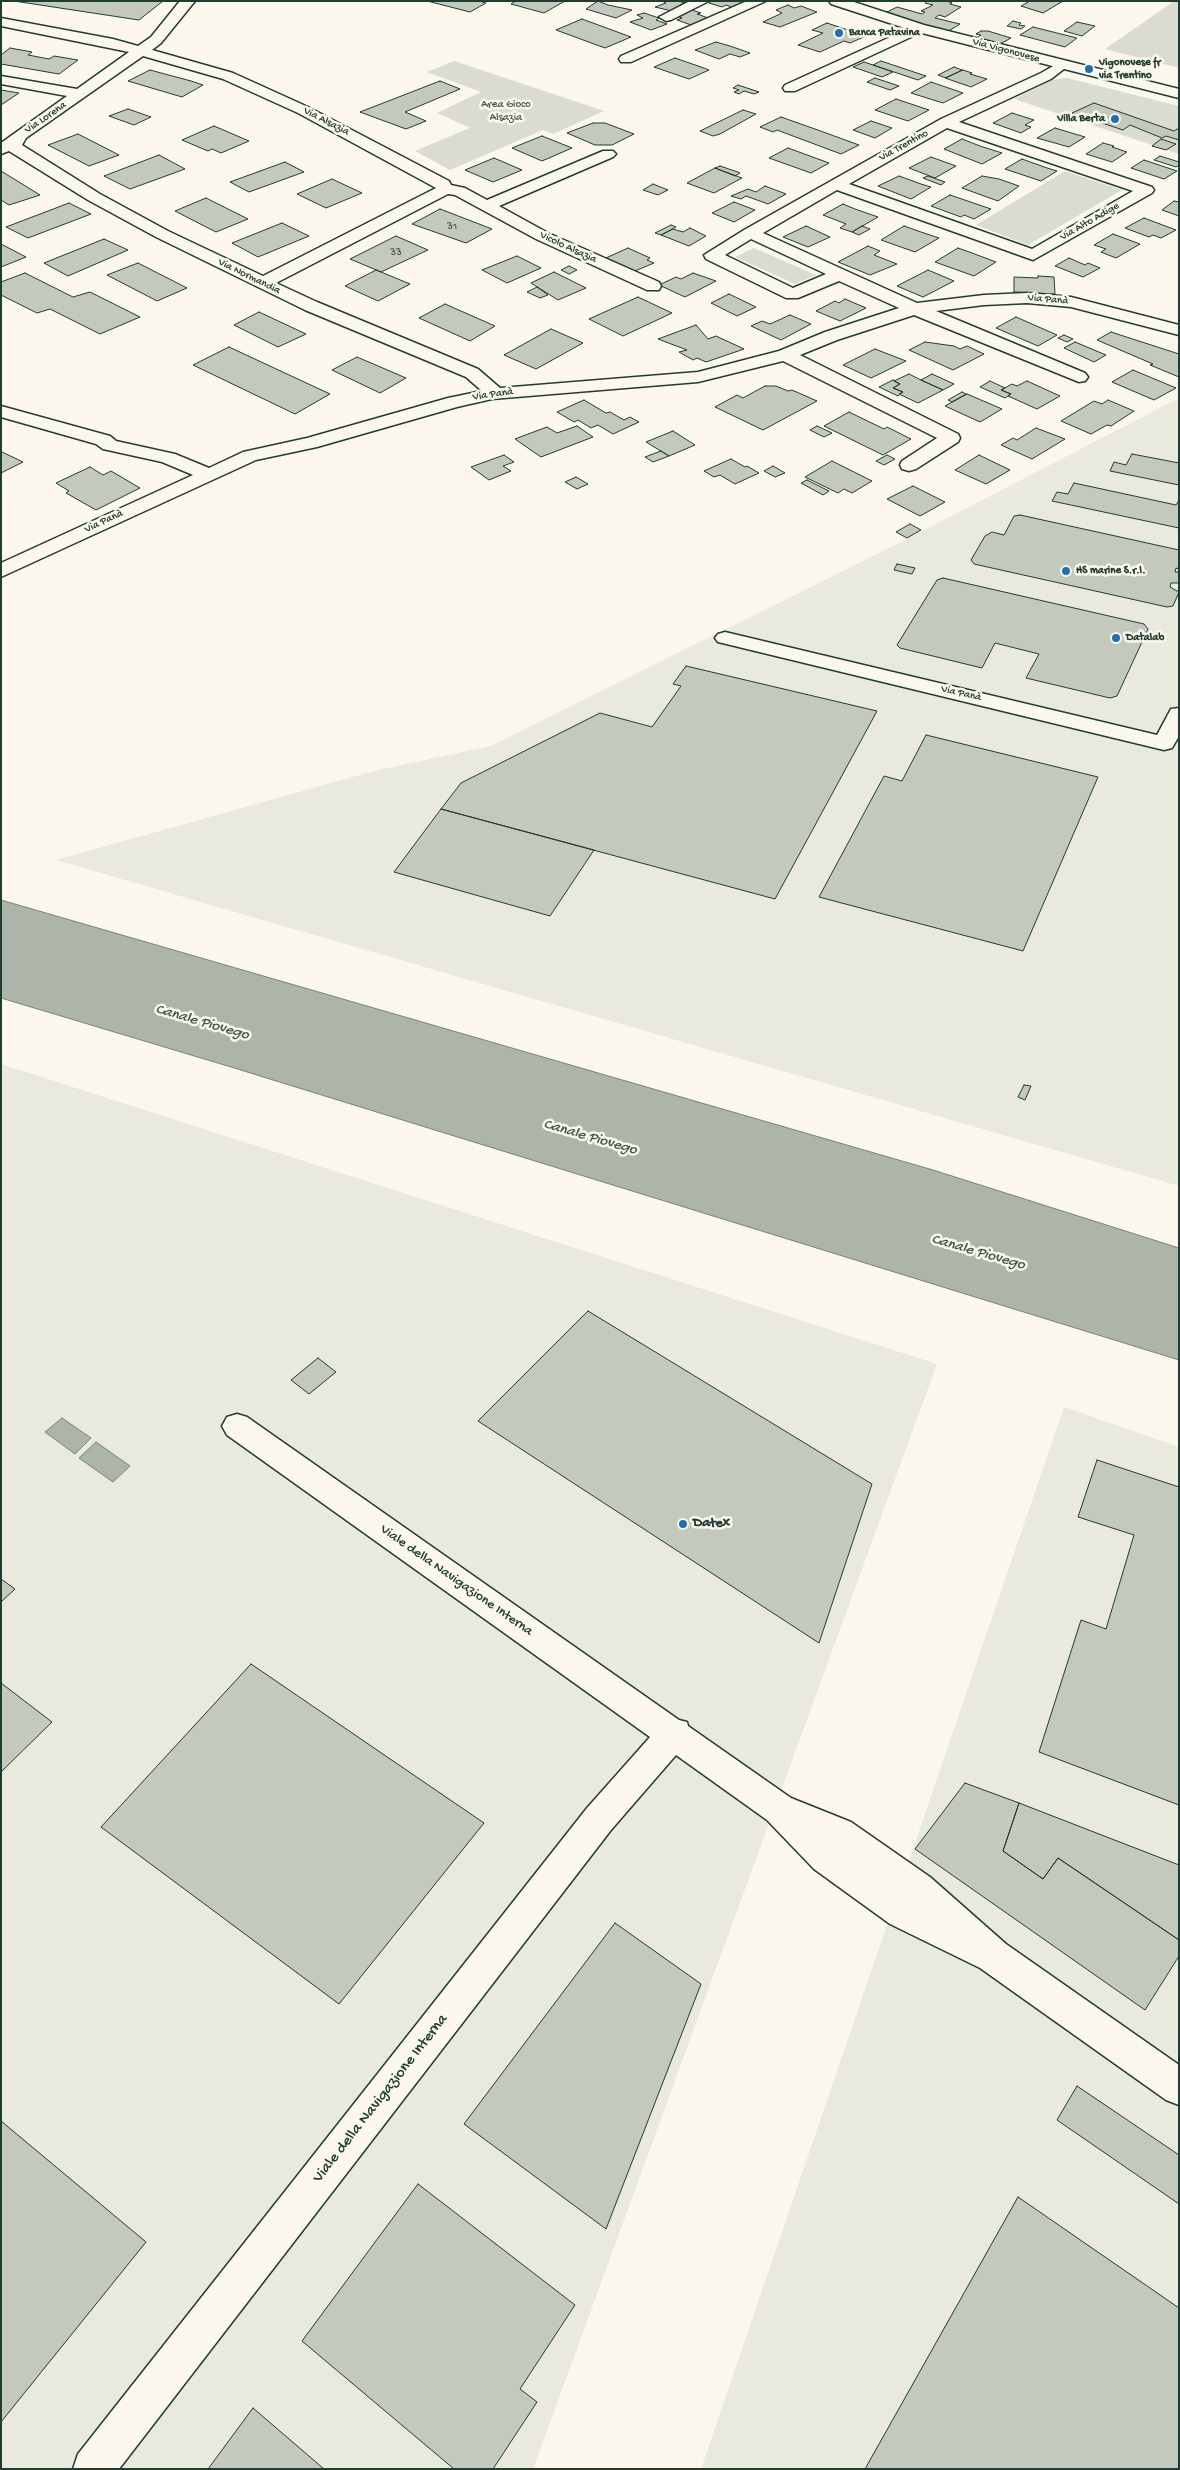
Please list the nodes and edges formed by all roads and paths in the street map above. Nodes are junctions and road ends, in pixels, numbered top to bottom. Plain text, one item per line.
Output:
1 (188, 1) edge
2 (702, 1) edge
3 (759, 1) edge
4 (836, 1) edge
5 (666, 17) dead end
6 (1, 22) edge
7 (919, 28) junction
8 (142, 51) junction
9 (626, 59) dead end
10 (1062, 65) junction
11 (1, 80) edge
12 (790, 88) dead end
13 (80, 94) junction
14 (1179, 94) edge
15 (946, 122) junction
16 (5, 145) edge
17 (608, 154) dead end
18 (836, 184) junction
19 (444, 189) junction
20 (486, 206) junction
21 (750, 234) junction
22 (839, 275) junction
23 (262, 283) junction
24 (652, 286) dead end
25 (914, 309) junction
26 (1179, 330) edge
27 (785, 355) junction
28 (1079, 377) dead end
29 (492, 394) junction
30 (1, 411) edge
31 (909, 465) dead end
32 (208, 474) junction
33 (1, 571) edge
34 (725, 638) dead end
35 (1179, 714) edge
36 (237, 1426) dead end
37 (675, 1734) junction
38 (1179, 2087) edge
39 (93, 2469) edge

1 - 8 street, Via Lorena
2 - 5 street
3 - 9 street
4 - 7 street, Via Vigonovese
6 - 8 street, Via Alsazia
7 - 10 street, Via Vigonovese
7 - 12 street
8 - 13 street, Via Lorena
8 - 19 street, Via Alsazia
10 - 14 street, Via Vigonovese
10 - 15 street, Via Trentino
11 - 13 street, Via Lorena
13 - 16 street, Via Lorena
15 - 18 street, Via Trentino
15 - 18 street, Via Alto Adige
16 - 23 street, Via Normandia
17 - 20 street
18 - 21 street, Via Trentino
19 - 20 street, Vicolo Alsazia
19 - 23 street
20 - 24 street, Vicolo Alsazia
21 - 22 street
21 - 22 street, Via Trentino
22 - 25 street
23 - 29 street, Via Normandia
25 - 26 street, Via Panà
25 - 27 street, Via Panà
25 - 28 street
27 - 29 street, Via Panà
27 - 31 street
29 - 32 street, Via Panà
30 - 32 street
32 - 33 street, Via Panà
34 - 35 street, Via Panà
36 - 37 street, Viale della Navigazione Interna
37 - 38 street, Viale della Navigazione Interna
37 - 39 street, Viale della Navigazione Interna

